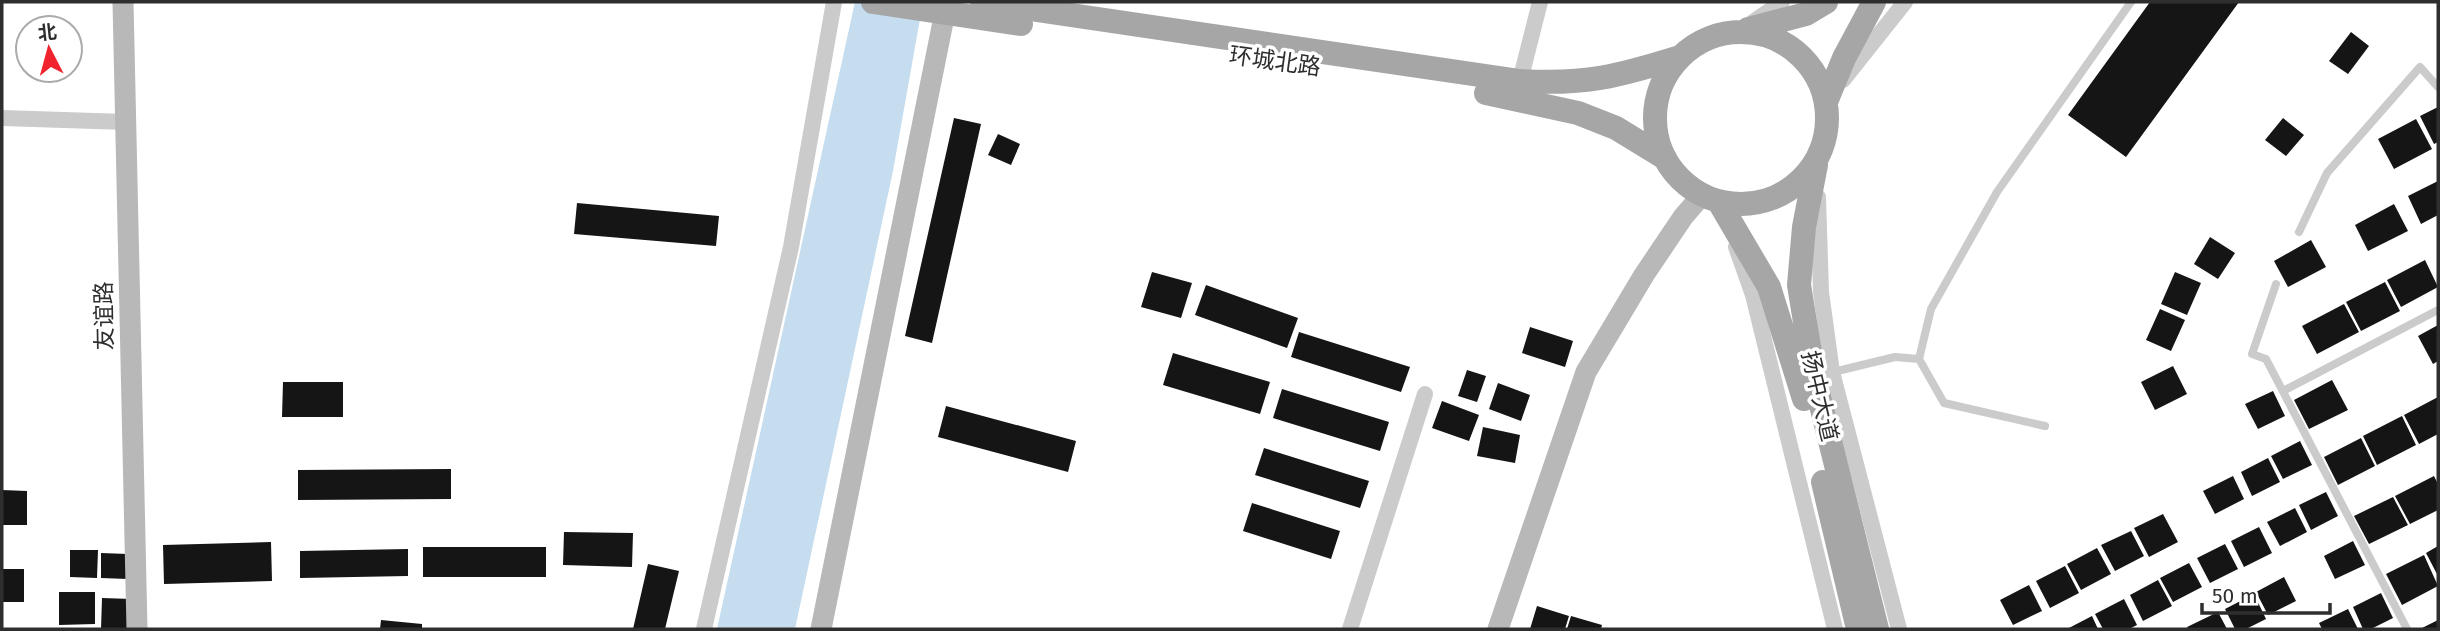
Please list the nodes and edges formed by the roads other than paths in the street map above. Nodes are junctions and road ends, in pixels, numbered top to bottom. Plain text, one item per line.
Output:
1 (123, 2) edge
2 (834, 2) edge
3 (873, 2) edge
4 (947, 2) edge
5 (982, 2) edge
6 (1540, 2) edge
7 (1782, 2) edge
8 (1826, 2) edge
9 (1874, 2) edge
10 (1905, 2) edge
11 (2131, 2) edge
12 (1022, 16) junction
13 (1739, 32) junction
14 (1680, 57) junction
15 (1520, 80) junction
16 (2438, 87) edge
17 (1826, 102) junction
18 (2, 118) edge
19 (126, 122) junction
20 (1665, 158) junction
21 (1817, 160) junction
22 (1711, 198) junction
23 (2299, 232) dead end
24 (2276, 284) dead end
25 (2438, 310) edge
26 (1919, 359) junction
27 (1823, 374) junction
28 (2283, 391) junction
29 (1425, 394) dead end
30 (2045, 426) dead end
31 (137, 629) edge
32 (704, 629) edge
33 (821, 629) edge
34 (1350, 629) edge
35 (1498, 629) edge
36 (1835, 629) edge
37 (1858, 629) edge
38 (1877, 629) edge
39 (1899, 629) edge
40 (2407, 629) edge

1 - 19 street, 友谊路
2 - 32 street
3 - 12 main road, 环城北路, bridge
4 - 33 street
5 - 12 main road, 环城北路
6 - 15 street
7 - 13 street
8 - 13 main road
9 - 17 main road
10 - 17 street
11 - 26 lane
12 - 15 main road, 环城北路
12 - 20 main road, 环城北路
13 - 14 main road
13 - 17 main road
14 - 15 main road, 环城北路
14 - 20 main road
16 - 23 lane
17 - 21 main road
18 - 19 street
19 - 31 street, 友谊路
20 - 22 main road
21 - 22 main road
21 - 27 main road, 扬中大道
22 - 35 street
22 - 36 street
22 - 37 main road, 扬中大道
24 - 28 lane
25 - 28 lane
26 - 27 lane
26 - 30 lane
27 - 38 main road, 扬中大道
27 - 39 street
28 - 40 lane
29 - 34 street

